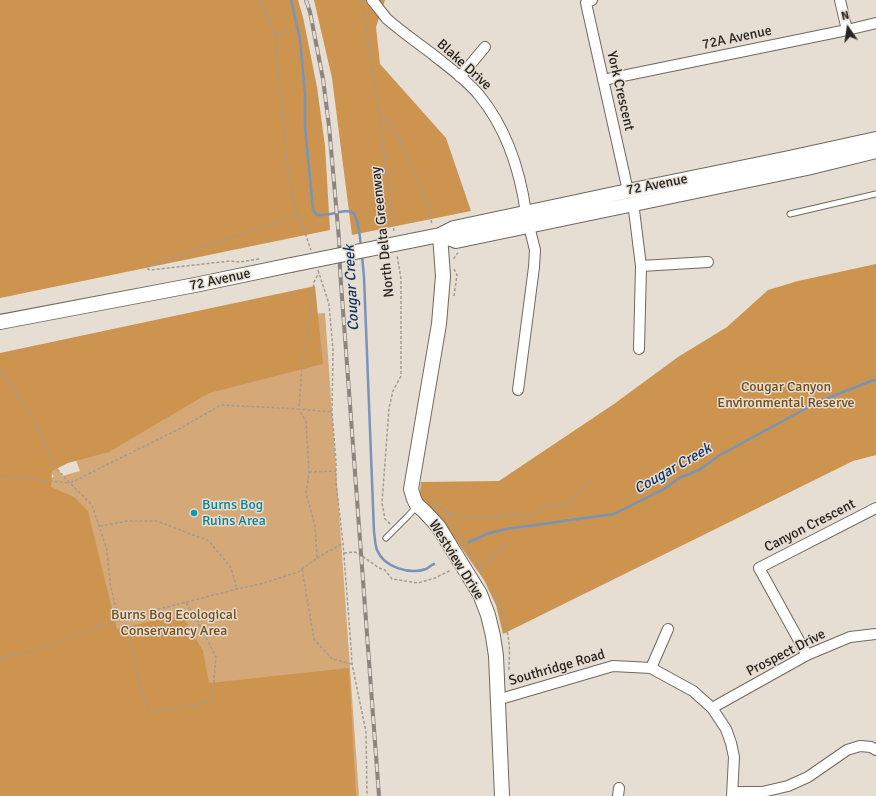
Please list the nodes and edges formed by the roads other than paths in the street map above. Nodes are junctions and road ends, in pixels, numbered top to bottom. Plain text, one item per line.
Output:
1 (372, 0) edge
2 (592, 0) edge
3 (840, 0) edge
4 (876, 23) edge
5 (846, 30) junction
6 (485, 47) dead end
7 (460, 77) junction
8 (603, 80) junction
9 (876, 139) edge
10 (876, 151) edge
11 (876, 194) edge
12 (630, 198) junction
13 (790, 214) dead end
14 (528, 219) junction
15 (436, 229) junction
16 (708, 262) dead end
17 (641, 266) junction
18 (0, 322) edge
19 (639, 349) dead end
20 (518, 390) dead end
21 (417, 505) junction
22 (876, 508) edge
23 (386, 538) dead end
24 (668, 629) dead end
25 (876, 634) edge
26 (806, 655) junction
27 (651, 668) junction
28 (497, 700) junction
29 (712, 708) junction
30 (876, 750) edge
31 (733, 794) edge
32 (502, 796) edge

1 - 7 street, Blake Drive
2 - 8 street, York Crescent
3 - 5 street
4 - 5 street, 72A Avenue
5 - 8 street, 72A Avenue
6 - 7 street
7 - 14 street, Blake Drive
8 - 12 street, York Crescent
9 - 12 main road, 72 Avenue
10 - 12 main road, 72 Avenue
11 - 13 lane
12 - 14 main road, 72 Avenue
12 - 17 street, York Crescent
14 - 15 main road, 72 Avenue
14 - 20 street, Blake Drive
15 - 18 main road, 72 Avenue, bridge
15 - 21 main road, Westview Drive
16 - 17 street
17 - 19 street, York Crescent
21 - 23 lane
21 - 28 main road, Westview Drive
22 - 26 street, Canyon Crescent
24 - 27 street
25 - 26 street, Prospect Drive
26 - 29 street, Prospect Drive
27 - 28 street, Southridge Road
27 - 29 street, Southridge Road
28 - 32 main road, Westview Drive
29 - 31 street, Southridge Road
30 - 31 street

